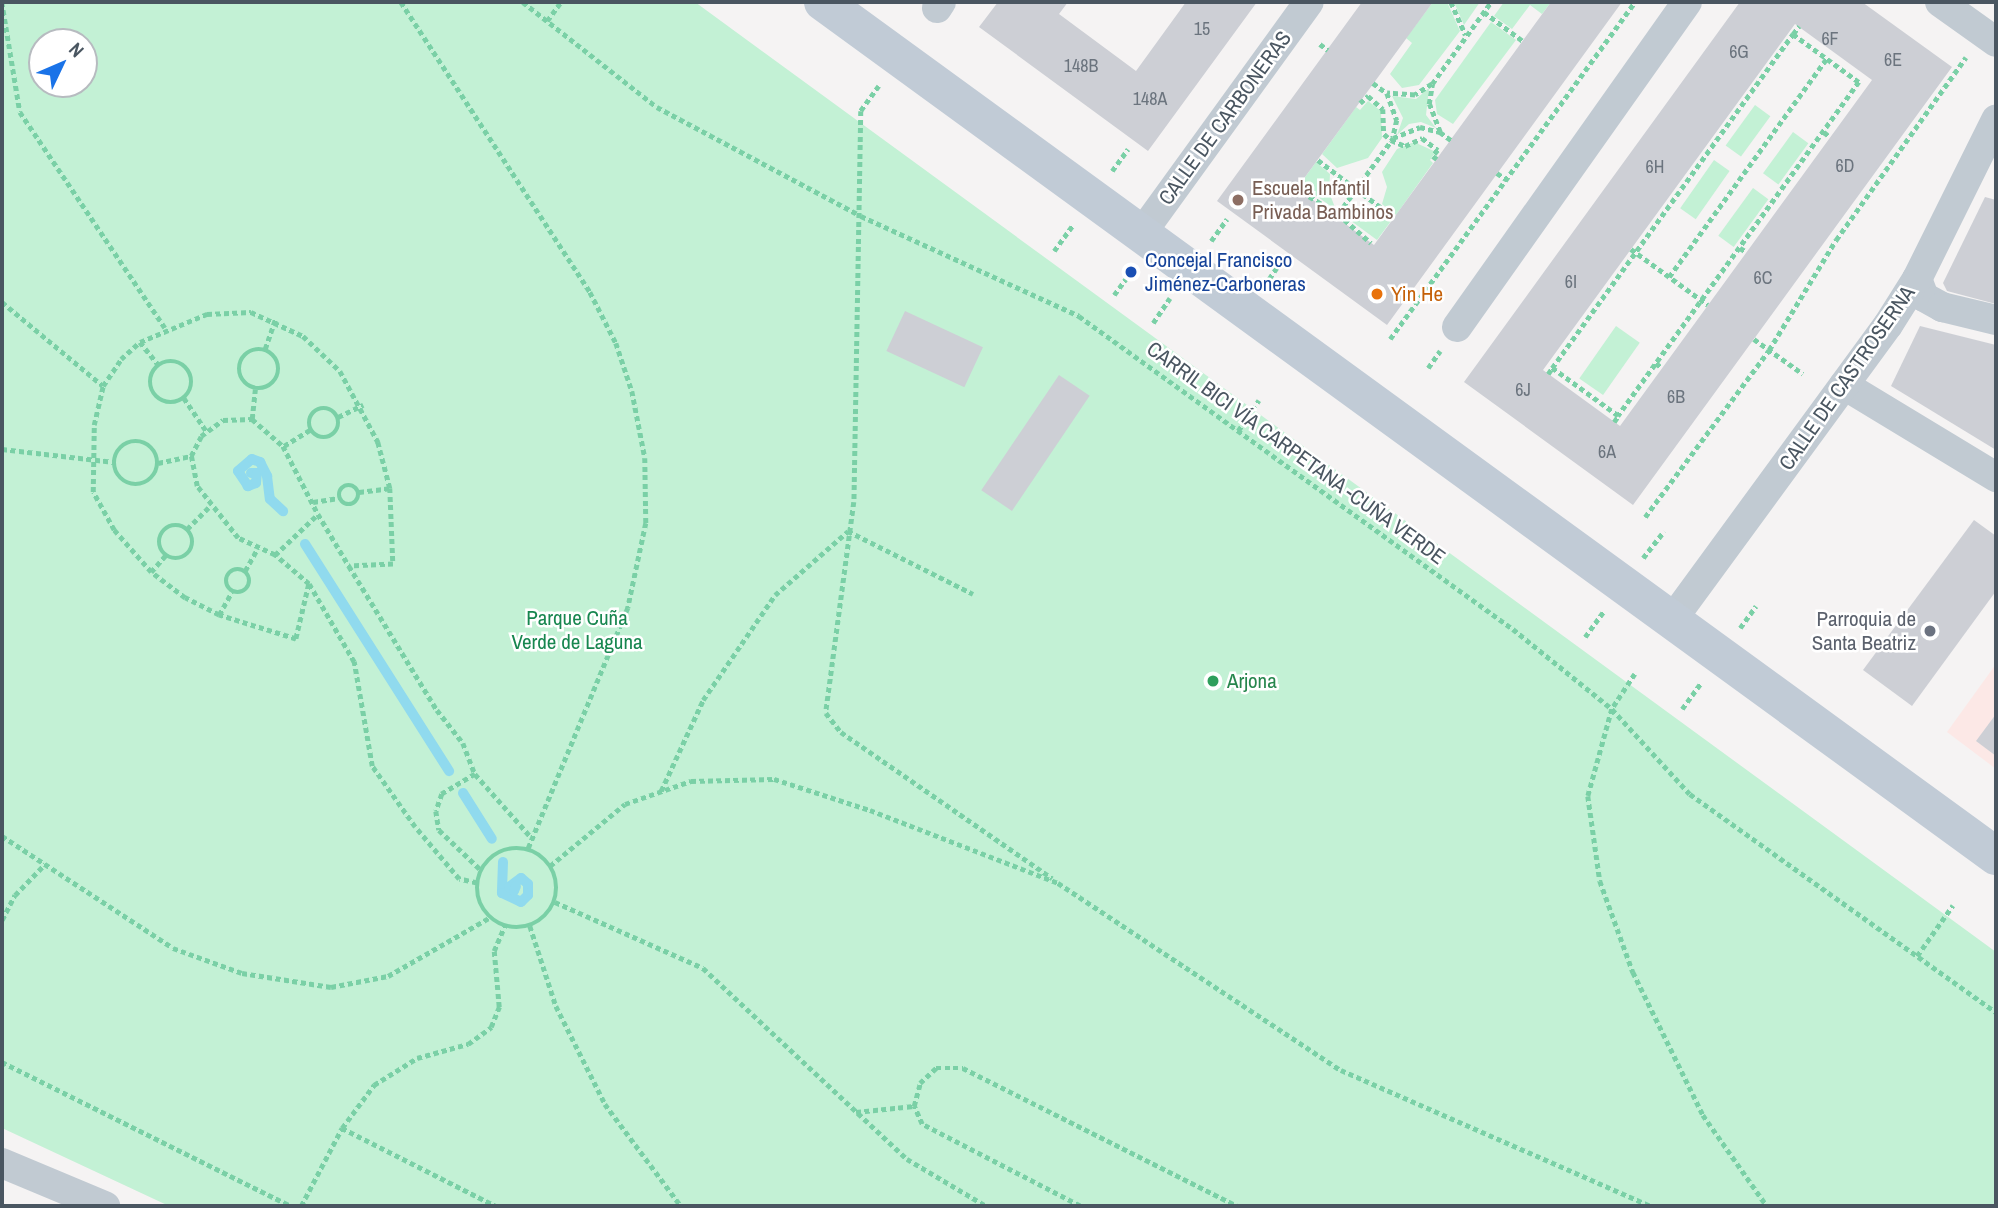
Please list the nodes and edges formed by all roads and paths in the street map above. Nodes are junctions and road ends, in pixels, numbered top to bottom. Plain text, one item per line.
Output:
1 (2, 2) edge
2 (401, 2) edge
3 (523, 2) edge
4 (561, 2) edge
5 (823, 2) edge
6 (1309, 2) edge
7 (1451, 2) edge
8 (1491, 2) edge
9 (1635, 2) edge
10 (1687, 2) edge
11 (1940, 2) edge
12 (1483, 12) junction
13 (547, 21) junction
14 (1799, 26) dead end
15 (1793, 34) junction
16 (1467, 36) junction
17 (1523, 41) dead end
18 (1320, 44) dead end
19 (1983, 49) edge
20 (1328, 50) dead end
21 (1826, 59) junction
22 (1864, 75) dead end
23 (883, 81) dead end
24 (1859, 82) junction
25 (1373, 83) dead end
26 (1432, 84) junction
27 (1387, 93) junction
28 (1360, 103) dead end
29 (1996, 120) edge
30 (1440, 132) junction
31 (1824, 132) junction
32 (1830, 137) dead end
33 (1392, 139) junction
34 (1451, 140) dead end
35 (1128, 149) dead end
36 (1437, 159) dead end
37 (1318, 160) dead end
38 (1516, 165) junction
39 (1497, 173) dead end
40 (1527, 173) dead end
41 (1108, 176) dead end
42 (1506, 179) junction
43 (1356, 189) junction
44 (1302, 192) dead end
45 (1338, 214) junction
46 (860, 216) junction
47 (1394, 217) dead end
48 (1227, 219) dead end
49 (1074, 222) dead end
50 (1141, 234) junction
51 (1371, 243) dead end
52 (1206, 248) dead end
53 (1740, 248) junction
54 (1054, 251) dead end
55 (1633, 251) junction
56 (1746, 252) dead end
57 (1282, 260) dead end
58 (1131, 272) dead end
59 (1669, 277) junction
60 (1269, 279) dead end
61 (1917, 279) junction
62 (1173, 294) dead end
63 (1114, 295) dead end
64 (1702, 300) junction
65 (2, 302) edge
66 (1708, 305) dead end
67 (275, 320) junction
68 (1996, 320) edge
69 (1153, 323) dead end
70 (1457, 327) dead end
71 (165, 328) junction
72 (1390, 339) dead end
73 (1754, 339) dead end
74 (140, 342) junction
75 (265, 350) junction
76 (1769, 350) junction
77 (1438, 353) dead end
78 (1656, 363) junction
79 (158, 365) junction
80 (1428, 368) dead end
81 (1552, 368) junction
82 (1662, 368) dead end
83 (1548, 374) dead end
84 (1803, 374) dead end
85 (1844, 385) junction
86 (103, 386) junction
87 (255, 388) junction
88 (184, 398) junction
89 (1259, 401) dead end
90 (363, 405) junction
91 (1618, 415) junction
92 (338, 417) junction
93 (252, 419) junction
94 (1614, 422) dead end
95 (310, 430) junction
96 (1238, 431) junction
97 (207, 432) junction
98 (283, 446) junction
99 (2, 449) edge
100 (191, 456) junction
101 (91, 460) junction
102 (114, 463) junction
103 (158, 463) junction
104 (1996, 477) edge
105 (390, 488) junction
106 (359, 492) junction
107 (339, 498) junction
108 (313, 502) junction
109 (210, 506) junction
110 (317, 514) junction
111 (1645, 517) dead end
112 (187, 529) junction
113 (848, 531) junction
114 (1664, 531) dead end
115 (258, 547) junction
116 (166, 555) junction
117 (275, 555) junction
118 (1640, 562) dead end
119 (349, 566) junction
120 (245, 571) junction
121 (151, 572) junction
122 (309, 584) junction
123 (232, 592) junction
124 (973, 594) dead end
125 (1756, 606) dead end
126 (1606, 609) dead end
127 (219, 615) junction
128 (1672, 620) junction
129 (1737, 633) dead end
130 (1585, 637) dead end
131 (1635, 674) dead end
132 (1703, 679) dead end
133 (1612, 709) junction
134 (1682, 709) dead end
135 (475, 774) junction
136 (661, 791) junction
137 (2, 836) edge
138 (531, 837) junction
139 (528, 849) junction
140 (1996, 856) edge
141 (44, 864) junction
142 (550, 866) junction
143 (482, 871) junction
144 (477, 883) junction
145 (1058, 883) junction
146 (555, 902) junction
147 (1953, 905) dead end
148 (489, 918) junction
149 (2, 920) edge
150 (505, 925) junction
151 (530, 926) junction
152 (1917, 956) junction
153 (1996, 1012) edge
154 (2, 1062) edge
155 (914, 1105) junction
156 (856, 1112) junction
157 (342, 1128) junction
158 (2, 1163) edge
159 (105, 1206) edge
160 (291, 1206) edge
161 (301, 1206) edge
162 (496, 1206) edge
163 (681, 1206) edge
164 (986, 1206) edge
165 (1080, 1206) edge
166 (1237, 1206) edge
167 (1650, 1206) edge
168 (1767, 1206) edge

1 - 71 path
2 - 138 path
3 - 13 path, CARRIL BICI VÍA CARPETANA -CUÑA VERDE
4 - 13 path
5 - 50 street
6 - 50 street, CALLE DE CARBONERAS
7 - 16 path
8 - 12 path
9 - 38 path
10 - 70 street
11 - 19 street
12 - 16 path
12 - 17 path
13 - 46 path, CARRIL BICI VÍA CARPETANA -CUÑA VERDE
14 - 15 path
15 - 21 path
15 - 55 path
16 - 26 path
18 - 20 path
19 - 76 path
21 - 24 path
21 - 59 path
22 - 24 path
23 - 46 path
24 - 31 path
25 - 27 path
26 - 27 path
26 - 30 path
27 - 33 path
28 - 33 path
29 - 61 street, CALLE DE CASTROSERNA
30 - 33 path
30 - 34 path
31 - 32 path
31 - 53 path
33 - 36 path
33 - 43 path
35 - 41 path
37 - 43 path
38 - 40 path
38 - 42 path
39 - 42 path
42 - 72 path
43 - 45 path
43 - 47 path
44 - 45 path
45 - 51 path
46 - 96 path, CARRIL BICI VÍA CARPETANA -CUÑA VERDE
46 - 113 path
48 - 52 path
49 - 54 path
50 - 128 street
53 - 56 path
53 - 64 path
55 - 59 path
55 - 81 path
57 - 60 path
58 - 63 path
59 - 64 path
61 - 68 street
61 - 85 street, CALLE DE CASTROSERNA
62 - 69 path
64 - 66 path
64 - 78 path
65 - 86 path
67 - 71 path
67 - 75 path
67 - 90 path
71 - 74 path
73 - 76 path
74 - 79 path
74 - 86 path
75 - 87 path
75 - 87 path
76 - 84 path
76 - 111 path
77 - 80 path
78 - 82 path
78 - 91 path
79 - 88 path
79 - 88 path
81 - 83 path
81 - 91 path
85 - 104 street
85 - 128 street, CALLE DE CASTROSERNA
86 - 101 path
87 - 93 path
88 - 97 path
89 - 96 path
90 - 92 path
90 - 105 path
91 - 94 path
92 - 95 path
92 - 95 path
93 - 97 path
93 - 98 path
95 - 98 path
96 - 133 path, CARRIL BICI VÍA CARPETANA -CUÑA VERDE
97 - 100 path
98 - 108 path
99 - 101 path
100 - 103 path
100 - 109 path
101 - 102 path
101 - 121 path
102 - 103 path
102 - 103 path
105 - 106 path
105 - 119 path
106 - 107 path
106 - 107 path
107 - 108 path
108 - 110 path
109 - 112 path
109 - 115 path
110 - 117 path
110 - 119 path
112 - 116 path
112 - 116 path
113 - 124 path
113 - 136 path
113 - 145 path
114 - 118 path
115 - 117 path
115 - 120 path
116 - 121 path
117 - 122 path
119 - 135 path
120 - 123 path
120 - 123 path
121 - 127 path
122 - 127 path
122 - 144 path
123 - 127 path
125 - 129 path
126 - 130 path
128 - 140 street
131 - 133 path
132 - 134 path
133 - 152 path, CARRIL BICI VÍA CARPETANA -CUÑA VERDE
133 - 168 path
135 - 138 path
135 - 143 path
136 - 142 path
136 - 145 path
137 - 141 path
138 - 139 path
139 - 142 path
139 - 143 path
141 - 148 path
141 - 149 path
142 - 146 path
143 - 144 path
144 - 148 path
145 - 167 path
146 - 151 path
146 - 156 path
147 - 152 path
148 - 150 path
150 - 151 path
150 - 157 path
151 - 163 path
152 - 153 path, CARRIL BICI VÍA CARPETANA -CUÑA VERDE
154 - 160 path
155 - 156 path
155 - 165 path
155 - 166 path
156 - 164 path
157 - 161 path
157 - 162 path
158 - 159 street

